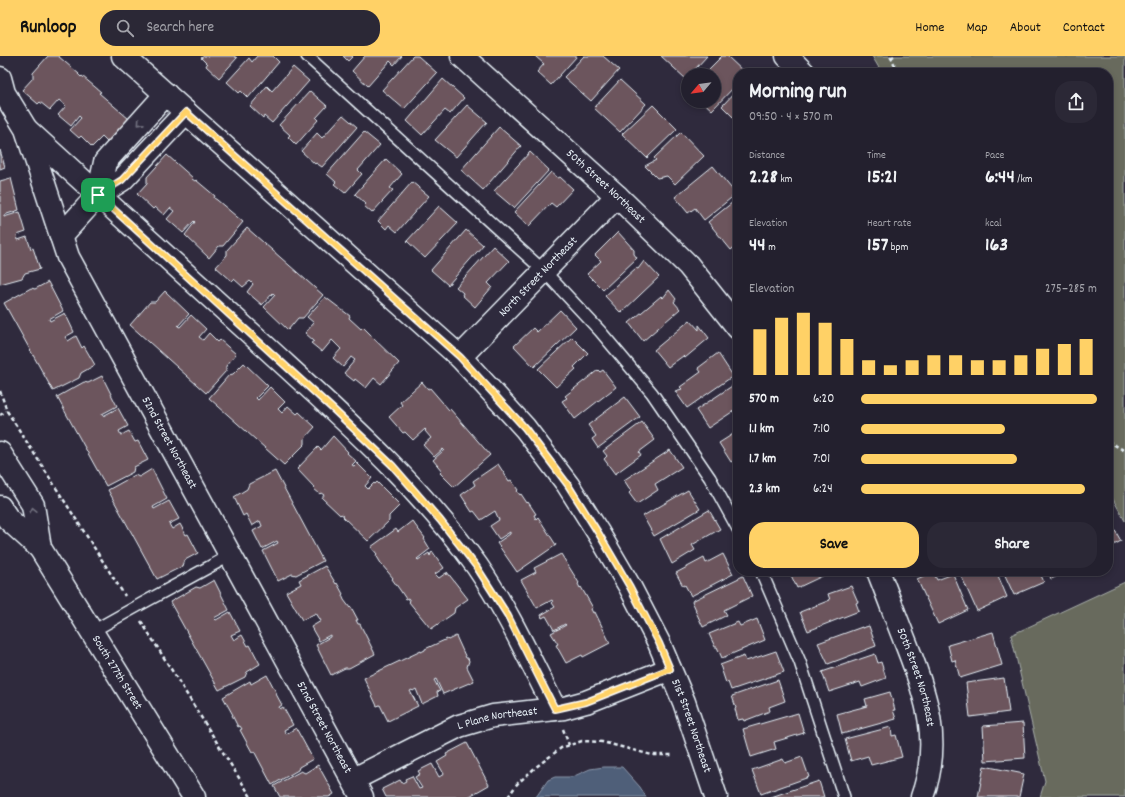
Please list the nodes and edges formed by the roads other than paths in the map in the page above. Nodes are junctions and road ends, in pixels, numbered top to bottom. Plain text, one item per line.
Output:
1 (123, 56) edge
2 (307, 56) edge
3 (462, 56) edge
4 (788, 56) edge
5 (799, 68) edge
6 (0, 78) edge
7 (166, 94) junction
8 (186, 112) junction
9 (26, 129) junction
10 (98, 195) junction
11 (617, 196) junction
12 (61, 236) junction
13 (544, 271) junction
14 (733, 322) edge
15 (460, 357) junction
16 (0, 453) edge
17 (0, 507) edge
18 (733, 520) edge
19 (40, 548) junction
20 (231, 555) junction
21 (763, 576) edge
22 (880, 576) edge
23 (92, 632) junction
24 (670, 669) junction
25 (555, 709) junction
26 (358, 788) edge
27 (923, 792) edge
28 (194, 797) edge
29 (716, 797) edge
30 (844, 797) edge

1 - 7 street, 51st Street Northeast
2 - 13 lane
3 - 11 street, 50th Street Northeast
4 - 5 street
6 - 9 street, 52nd Street Northeast
7 - 8 street, 51st Street Northeast
7 -> 10 street
8 - 10 street
8 - 15 street, 51st Street Northeast
9 - 10 street
9 - 12 street, 52nd Street Northeast
10 - 12 street
10 - 25 street
11 - 13 street, North Street Northeast
11 - 14 street, 50th Street Northeast
12 - 20 street, 52nd Street Northeast
13 - 15 street, North Street Northeast
13 - 18 lane
15 - 24 street, 51st Street Northeast
19 -> 16 street, South 277th Street
17 - 19 street, South 277th Street
19 - 23 street, South 277th Street
20 - 23 lane
20 - 26 street, 52nd Street Northeast
21 - 30 lane
22 - 27 street, 50th Street Northeast
23 - 28 street, South 277th Street
24 - 25 street, L Plane Northeast
24 - 29 street, 51st Street Northeast
25 - 26 street, L Plane Northeast

